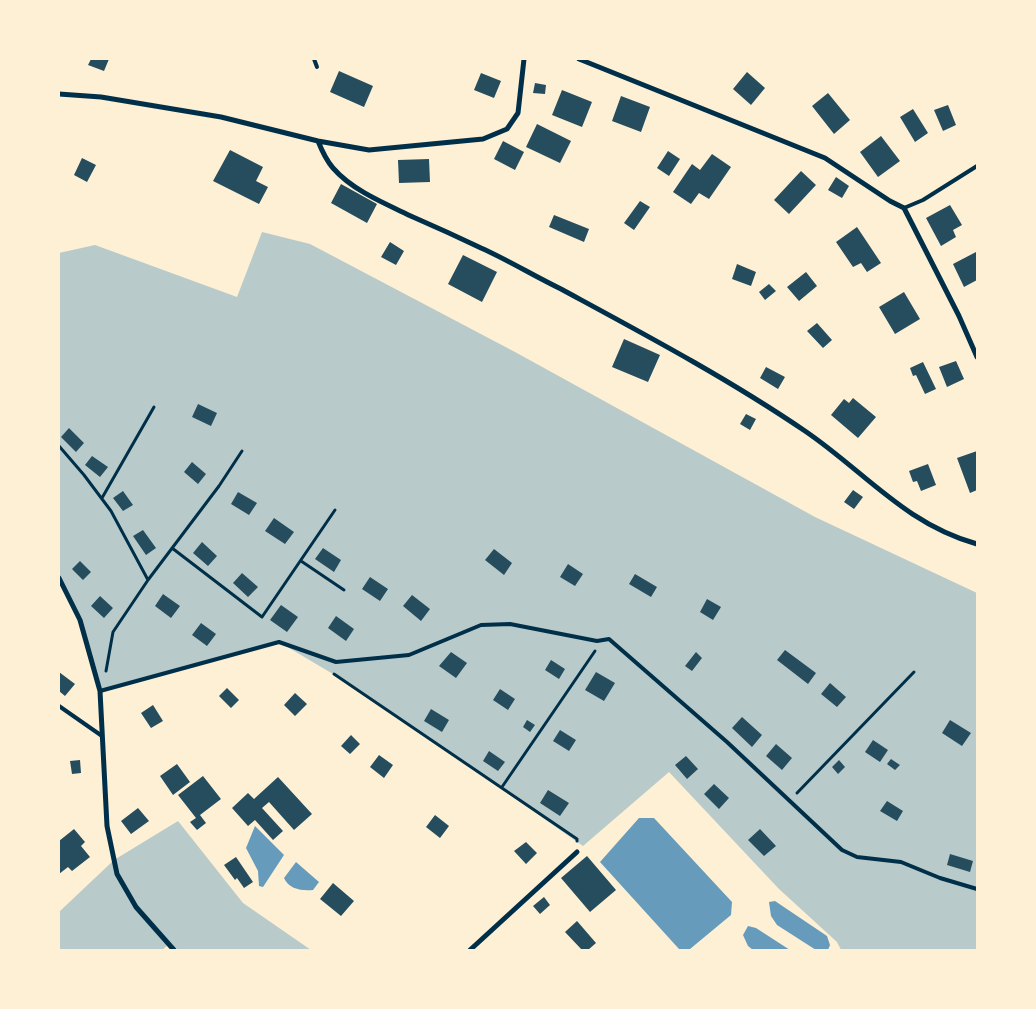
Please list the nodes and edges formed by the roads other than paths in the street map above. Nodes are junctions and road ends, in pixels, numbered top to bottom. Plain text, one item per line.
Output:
1 (314, 59) edge
2 (524, 59) edge
3 (579, 59) edge
4 (317, 67) dead end
5 (59, 94) edge
6 (318, 141) junction
7 (977, 166) edge
8 (904, 208) junction
9 (977, 357) edge
10 (977, 544) edge
11 (59, 578) edge
12 (100, 691) junction
13 (59, 706) edge
14 (102, 736) junction
15 (577, 852) road end
16 (977, 889) edge
17 (174, 950) edge
18 (470, 950) edge

1 - 4 lane
2 - 6 street
3 - 8 street
5 - 6 street
6 - 10 street
7 - 8 lane
8 - 9 street
11 - 12 street
12 - 14 street
12 - 16 lane
13 - 14 lane
14 - 17 street
15 - 18 street

